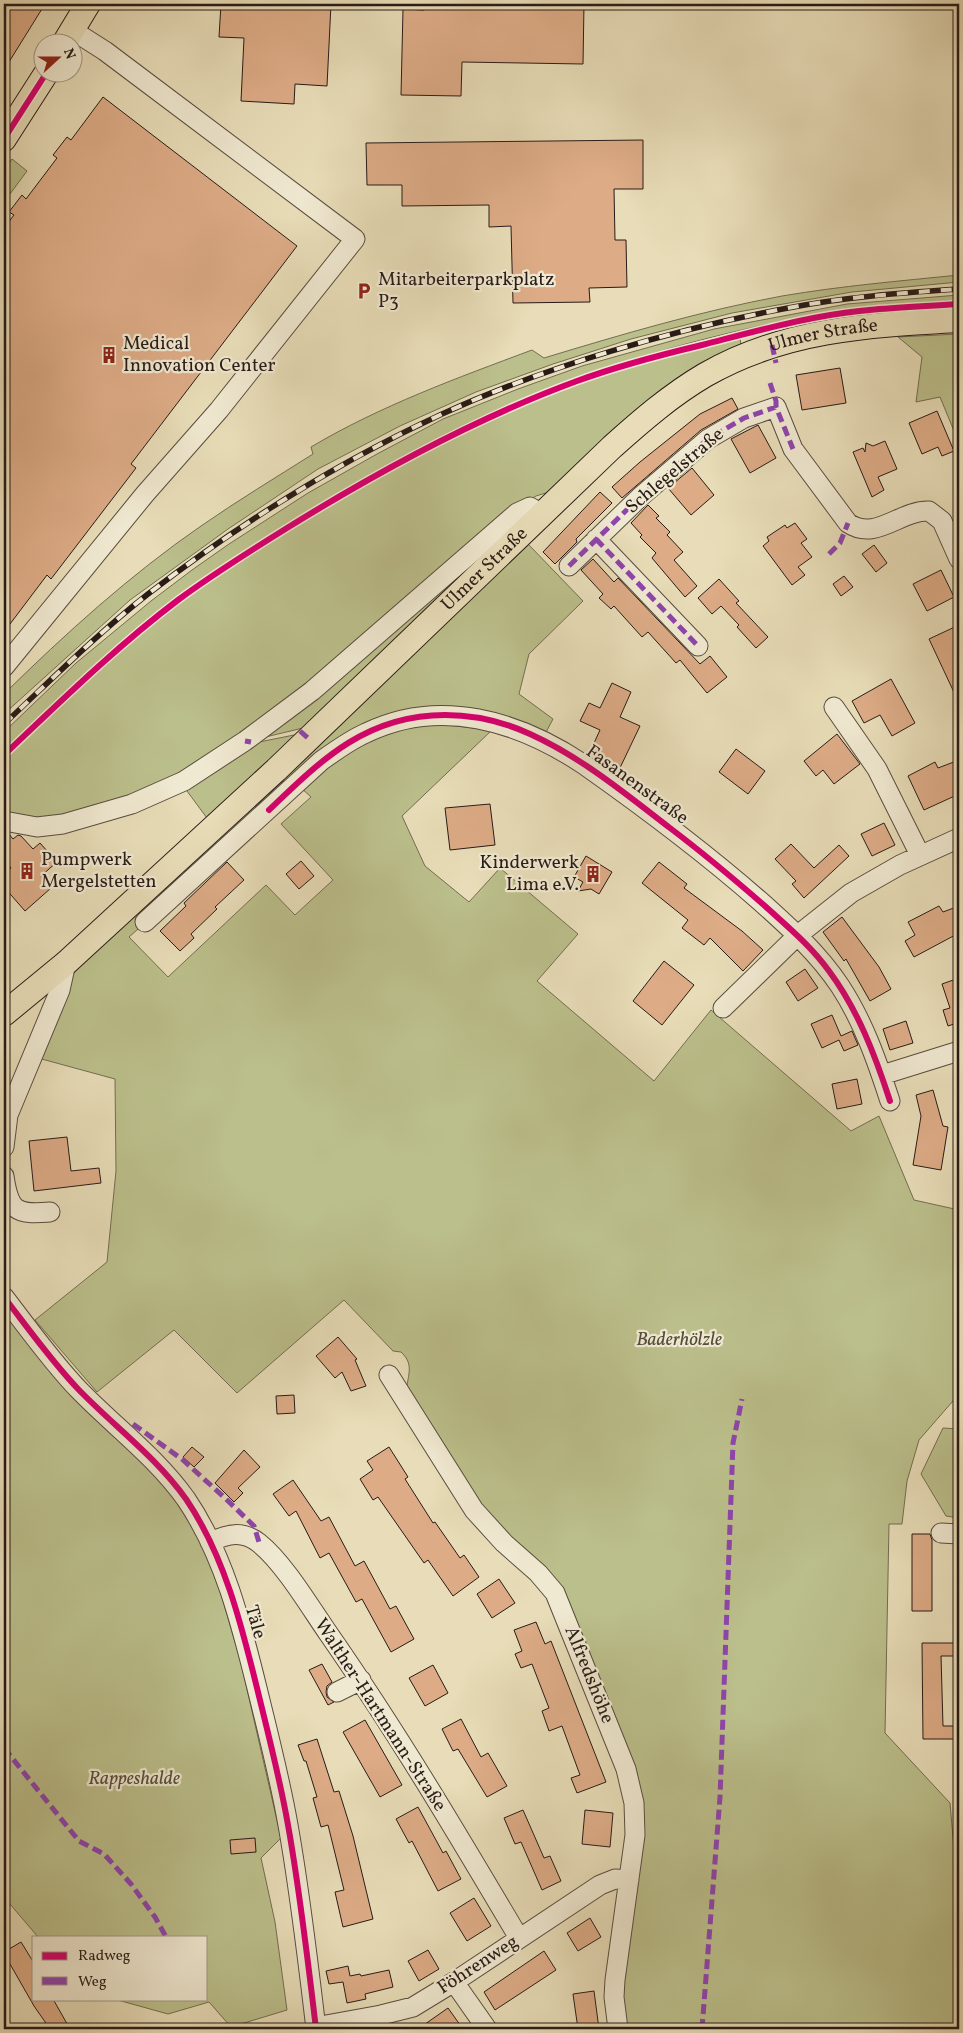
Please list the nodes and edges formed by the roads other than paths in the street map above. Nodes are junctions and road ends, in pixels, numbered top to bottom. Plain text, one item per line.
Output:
1 (88, 4) edge
2 (71, 32) edge
3 (82, 41) edge
4 (39, 82) edge
5 (5, 134) edge
6 (959, 320) edge
7 (542, 514) junction
8 (596, 539) junction
9 (959, 559) edge
10 (569, 566) dead end
11 (698, 646) dead end
12 (4, 668) edge
13 (834, 707) dead end
14 (4, 821) edge
15 (959, 838) edge
16 (920, 855) junction
17 (145, 922) dead end
18 (798, 935) junction
19 (73, 957) junction
20 (723, 1008) dead end
21 (4, 1014) edge
22 (959, 1051) edge
23 (882, 1076) junction
24 (9, 1098) edge
25 (890, 1101) dead end
26 (4, 1147) edge
27 (4, 1176) edge
28 (50, 1212) dead end
29 (4, 1297) edge
30 (389, 1375) dead end
31 (210, 1542) junction
32 (361, 1680) junction
33 (337, 1692) dead end
34 (629, 1880) junction
35 (519, 1938) junction
36 (454, 1982) junction
37 (315, 2028) edge
38 (487, 2029) edge
39 (618, 2029) edge

1 - 2 main road
3 - 12 street
4 - 5 main road
6 - 7 main road, Ulmer Straße
7 - 14 street
7 - 19 main road, Ulmer Straße
8 - 9 street, Schlegelstraße
8 - 10 street, Schlegelstraße
8 - 11 street
13 - 16 street
15 - 16 street
16 - 18 street
17 - 18 street, Fasanenstraße
18 - 20 street
18 - 23 street, Fasanenstraße
19 - 21 main road, Ulmer Straße
19 - 24 street
22 - 23 street
23 - 25 street, Fasanenstraße
24 - 26 street
27 - 28 street
29 - 31 street, Täle
30 - 34 street, Alfredshöhe
31 - 32 street, Walther-Hartmann-Straße
31 - 37 street, Täle
32 - 33 street
32 - 35 street, Walther-Hartmann-Straße
34 - 35 street, Föhrenweg
34 - 39 street, Alfredshöhe
35 - 36 street, Föhrenweg
36 - 37 street, Föhrenweg
36 - 38 street

